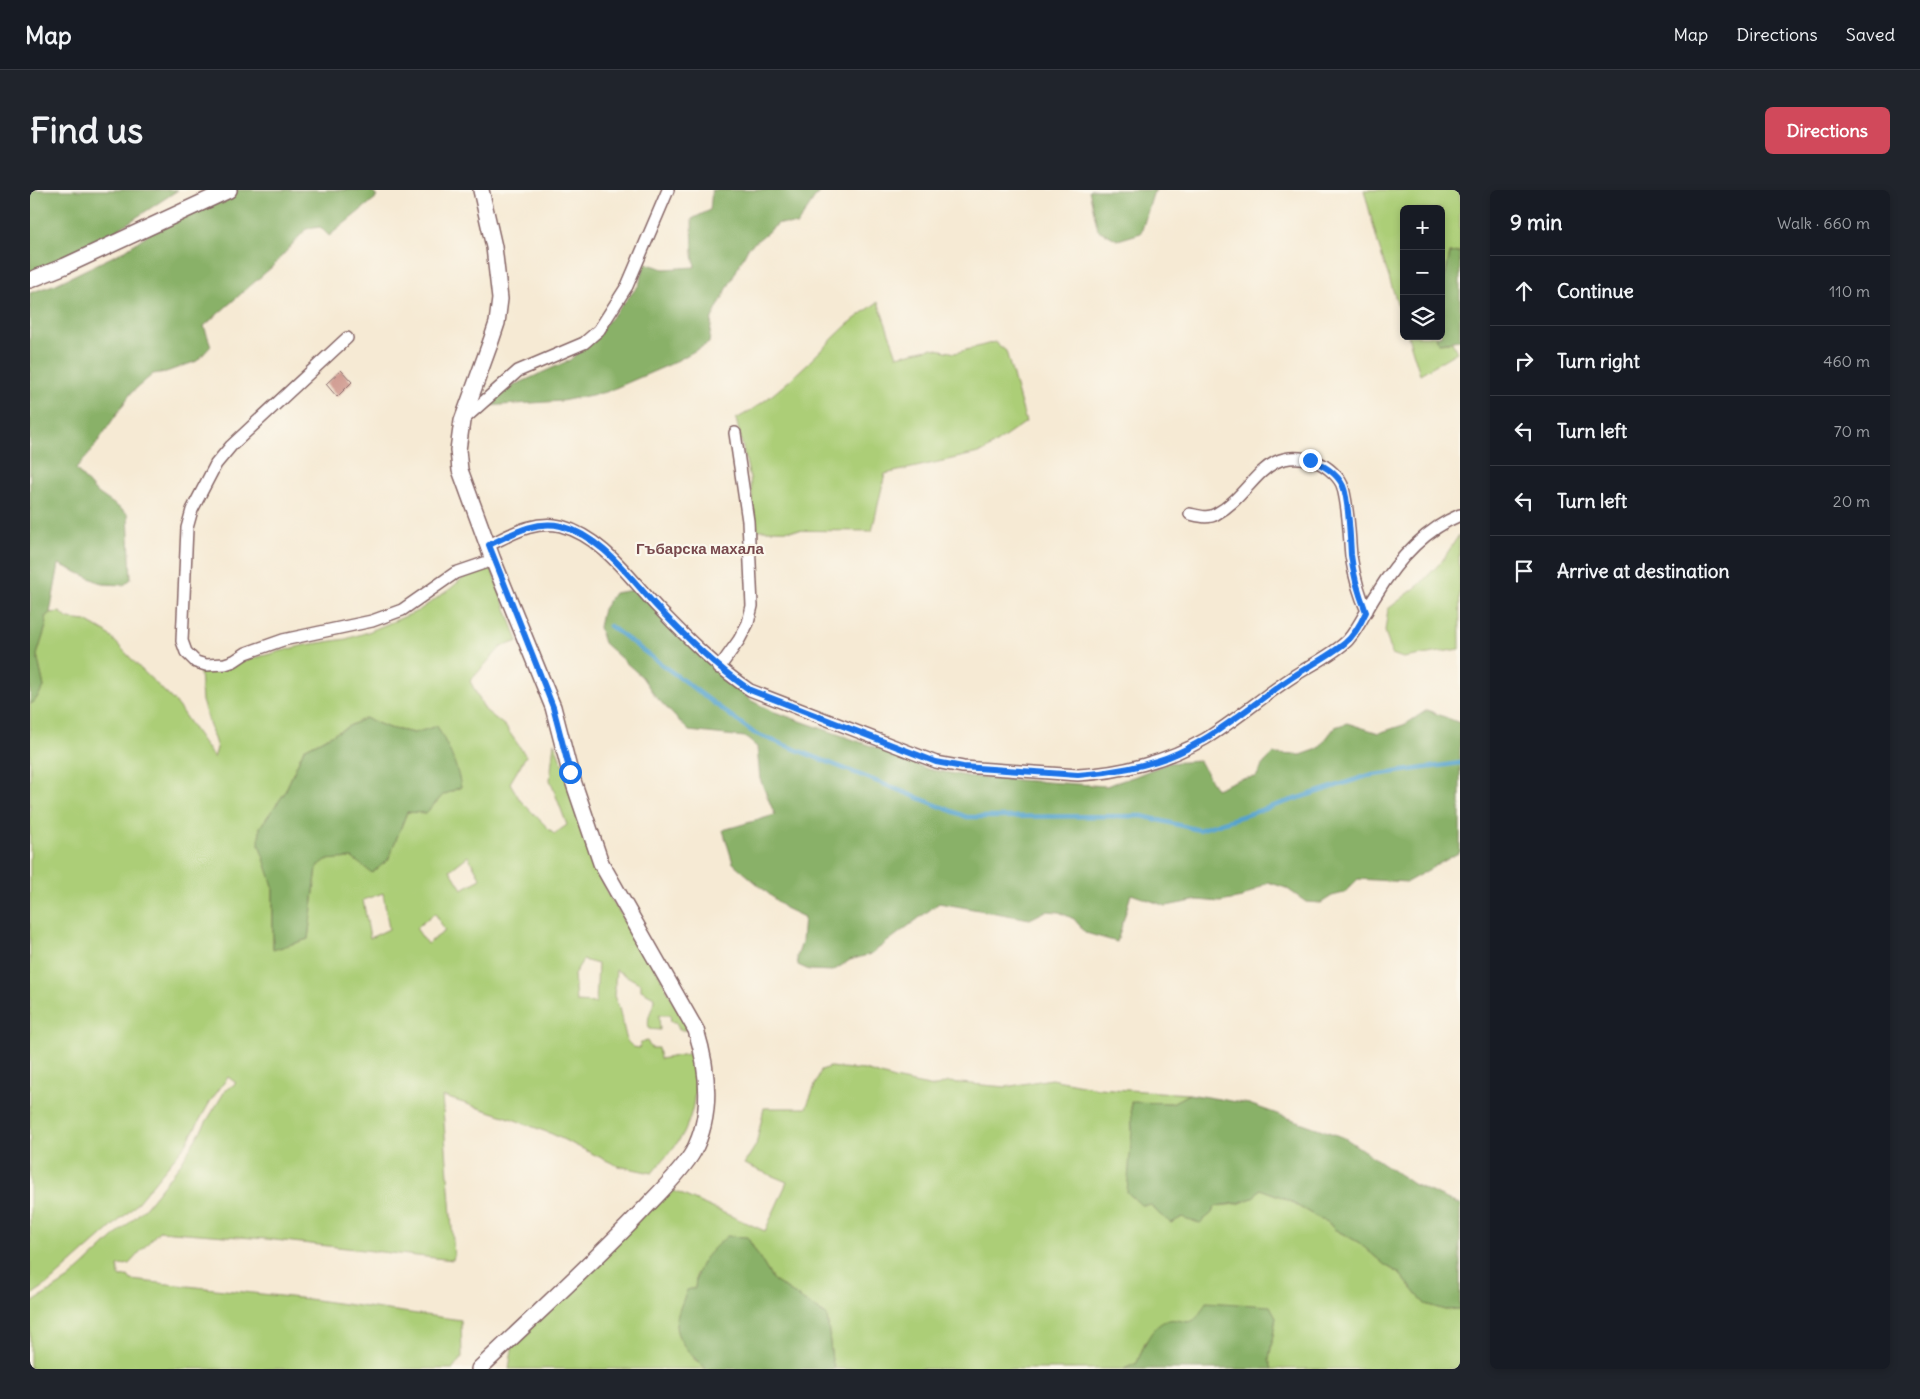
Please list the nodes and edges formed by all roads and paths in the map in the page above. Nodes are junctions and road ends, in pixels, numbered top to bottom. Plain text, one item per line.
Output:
1 (229, 190) edge
2 (481, 190) edge
3 (668, 190) edge
4 (30, 280) edge
5 (347, 338) dead end
6 (462, 421) junction
7 (735, 433) dead end
8 (1190, 514) dead end
9 (1460, 515) edge
10 (489, 545) junction
11 (493, 560) junction
12 (1366, 612) junction
13 (719, 668) junction
14 (479, 1369) edge

1 - 4 street
2 - 6 street
3 - 6 street
5 - 11 street
6 - 10 street
7 - 13 street
8 - 12 street
9 - 12 street
10 - 11 street
10 - 13 street
11 - 14 street
12 - 13 street

